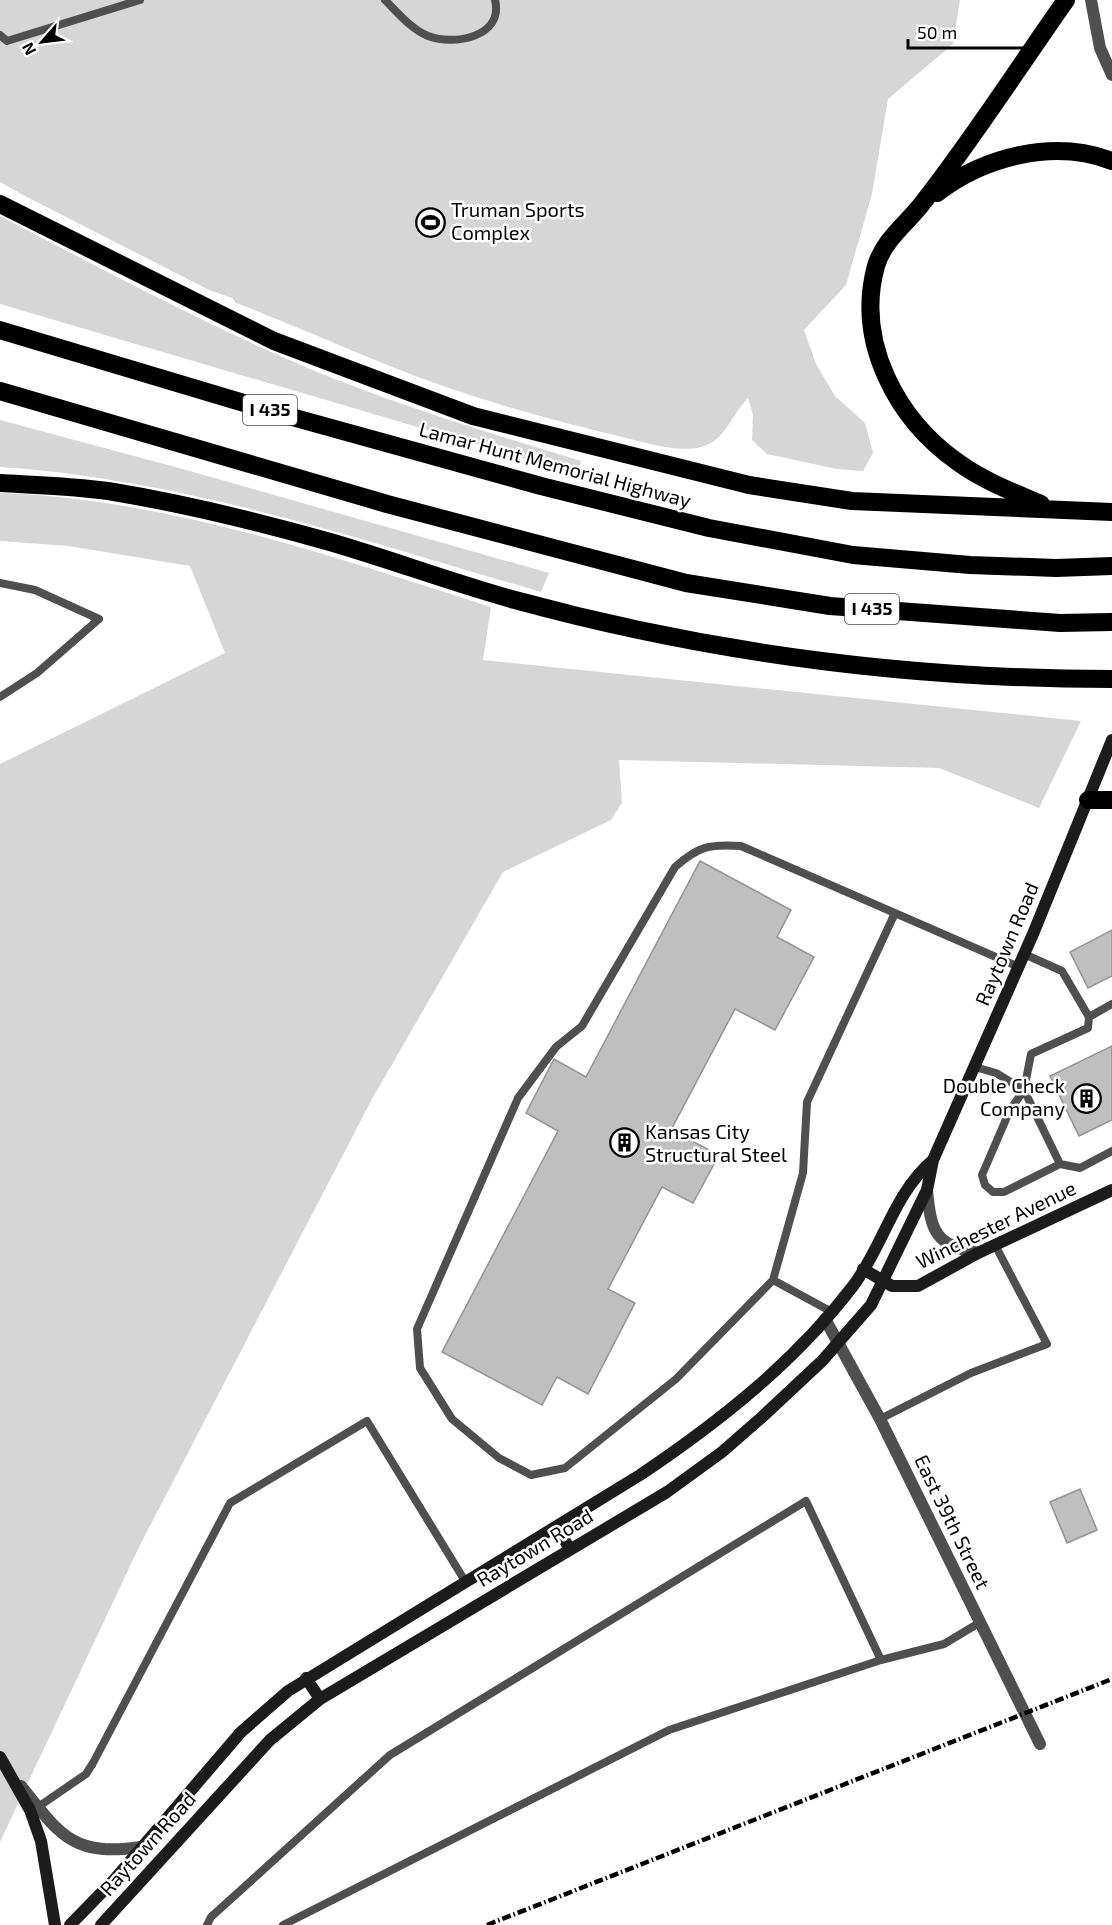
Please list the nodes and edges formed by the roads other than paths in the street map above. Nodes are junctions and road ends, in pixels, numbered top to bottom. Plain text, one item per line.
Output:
1 (140, 0) edge
2 (385, 0) edge
3 (495, 0) edge
4 (1066, 0) edge
5 (1091, 0) edge
6 (0, 35) edge
7 (1112, 75) edge
8 (1112, 161) edge
9 (0, 204) edge
10 (921, 205) junction
11 (0, 330) edge
12 (0, 391) edge
13 (0, 483) edge
14 (1051, 508) junction
15 (1112, 512) edge
16 (1112, 566) edge
17 (0, 583) edge
18 (1112, 621) edge
19 (1112, 679) edge
20 (0, 697) edge
21 (1112, 740) edge
22 (1088, 800) junction
23 (1112, 800) edge
24 (895, 913) junction
25 (1024, 954) junction
26 (1018, 967) junction
27 (1112, 1004) edge
28 (1089, 1017) junction
29 (975, 1067) junction
30 (1024, 1090) junction
31 (1112, 1151) edge
32 (933, 1160) junction
33 (1060, 1164) junction
34 (1112, 1190) edge
35 (927, 1191) junction
36 (995, 1245) junction
37 (978, 1253) junction
38 (863, 1269) junction
39 (773, 1280) junction
40 (884, 1281) junction
41 (828, 1315) junction
42 (839, 1344) junction
43 (880, 1419) junction
44 (557, 1526) junction
45 (570, 1550) junction
46 (465, 1581) junction
47 (979, 1623) junction
48 (881, 1660) junction
49 (306, 1678) junction
50 (320, 1699) junction
51 (1040, 1744) dead end
52 (0, 1757) edge
53 (14, 1778) junction
54 (38, 1807) junction
55 (141, 1847) junction
56 (55, 1925) edge
57 (70, 1925) edge
58 (101, 1925) edge
59 (207, 1925) edge
60 (283, 1925) edge

1 - 6 lane
2 - 3 lane
4 - 10 highway
5 - 7 street
8 - 10 highway
9 - 14 highway
10 - 14 highway
11 - 16 highway, Lamar Hunt Memorial Highway / I 435
12 - 18 highway, I 435
13 - 19 highway
14 - 15 highway
17 - 20 lane
21 - 22 main road, Raytown Road
22 - 23 highway
22 - 25 main road, Raytown Road
24 - 26 lane
24 - 39 lane
24 - 39 lane
25 - 26 main road, Raytown Road
25 - 28 lane
26 - 29 main road, Raytown Road
27 - 28 lane
28 - 30 lane
29 - 30 lane
29 - 32 main road, Raytown Road
30 - 33 lane
30 - 33 lane
31 - 33 lane
32 - 35 main road, Raytown Road
32 - 38 main road, Raytown Road
34 - 36 main road, Winchester Avenue
35 - 37 street
35 - 40 main road, Raytown Road
36 - 37 main road, Winchester Avenue
36 - 43 lane
37 - 40 main road, Winchester Avenue
38 - 40 main road, Winchester Avenue
38 - 41 main road, Raytown Road
39 - 41 lane
40 - 42 main road, Raytown Road
41 - 42 street, East 39th Street
41 - 44 main road, Raytown Road
42 - 43 street, East 39th Street
42 - 45 main road, Raytown Road
43 - 47 street, East 39th Street
44 - 45 main road
44 - 46 main road, Raytown Road
45 - 50 main road, Raytown Road
46 - 49 main road, Raytown Road
46 - 54 lane
47 - 48 lane
47 - 51 street, East 39th Street
48 - 59 lane
48 - 60 lane
49 - 50 main road
49 - 55 main road, Raytown Road
50 - 58 main road, Raytown Road
52 - 53 main road
53 - 54 street, Raytown Road
53 - 56 main road
54 - 55 street, Raytown Road
55 - 57 main road, Raytown Road

